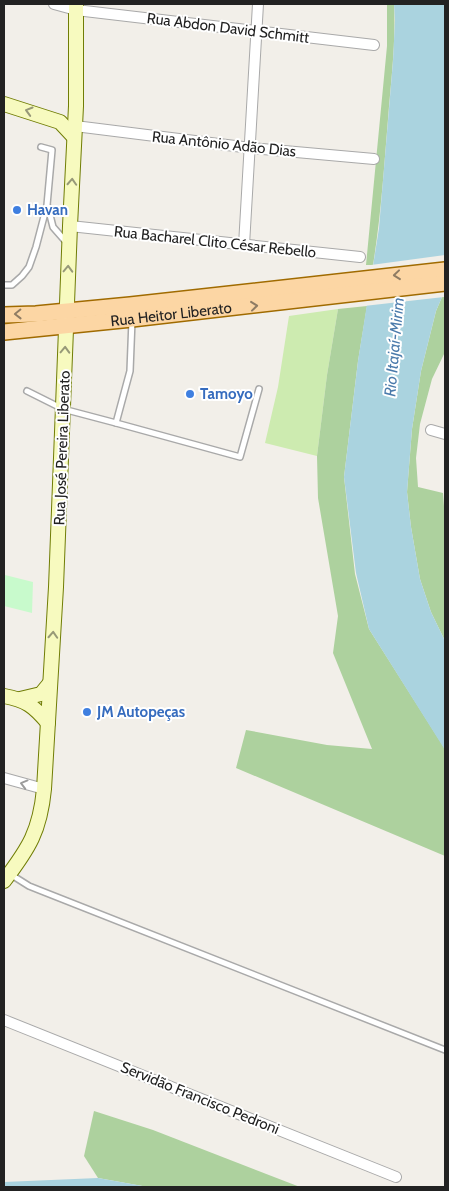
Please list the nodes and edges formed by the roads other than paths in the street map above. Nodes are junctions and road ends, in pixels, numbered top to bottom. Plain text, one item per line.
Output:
1 (54, 4) edge
2 (258, 4) edge
3 (76, 7) edge
4 (256, 31) junction
5 (374, 45) dead end
6 (4, 104) edge
7 (76, 106) junction
8 (54, 118) junction
9 (75, 132) junction
10 (41, 147) dead end
11 (251, 148) junction
12 (374, 159) dead end
13 (47, 205) junction
14 (70, 226) junction
15 (69, 245) junction
16 (244, 245) junction
17 (360, 257) dead end
18 (445, 270) edge
19 (445, 284) edge
20 (4, 285) edge
21 (336, 289) junction
22 (4, 314) edge
23 (67, 319) junction
24 (132, 320) junction
25 (4, 332) edge
26 (259, 389) dead end
27 (28, 391) dead end
28 (63, 409) junction
29 (116, 423) junction
30 (431, 430) dead end
31 (445, 434) edge
32 (50, 684) junction
33 (4, 696) edge
34 (20, 699) junction
35 (48, 723) junction
36 (4, 778) edge
37 (44, 789) junction
38 (7, 877) edge
39 (4, 1020) edge
40 (445, 1050) edge
41 (396, 1177) dead end

1 - 3 street, Rua Abdon David Schmitt
2 - 4 street
3 - 4 street, Rua Abdon David Schmitt
3 - 7 main road, Rua José Pereira Liberato
4 - 5 street, Rua Abdon David Schmitt
4 - 11 street
8 -> 6 main road
7 - 8 main road
7 - 9 main road, Rua José Pereira Liberato
8 - 9 main road
9 - 11 street, Rua Antônio Adão Dias
14 -> 9 main road, Rua José Pereira Liberato
10 - 13 lane
11 - 12 street, Rua Antônio Adão Dias
11 - 16 street
13 - 15 lane
13 - 20 lane
14 - 15 main road, Rua José Pereira Liberato
14 - 16 street, Rua Bacharel Clito César Rebello
23 -> 15 main road, Rua José Pereira Liberato
16 - 17 street, Rua Bacharel Clito César Rebello
18 -> 21 main road
19 - 21 main road
21 - 23 main road, Rua Heitor Liberato
24 -> 21 main road, Rua Heitor Liberato
23 -> 22 main road
23 - 24 main road, Rua Heitor Liberato
23 - 25 main road, Rua Heitor Liberato
28 -> 23 main road, Rua José Pereira Liberato
24 - 29 lane
26 - 29 lane
27 - 28 lane
28 - 29 lane
32 -> 28 main road, Rua José Pereira Liberato
30 - 31 street
32 - 34 main road
32 - 35 main road, Rua José Pereira Liberato
33 - 34 main road
34 - 35 main road
35 - 37 main road, Rua José Pereira Liberato
37 -> 36 street
37 - 38 main road, Rua José Pereira Liberato
38 - 40 lane
39 - 41 street, Servidão Francisco Pedroni

